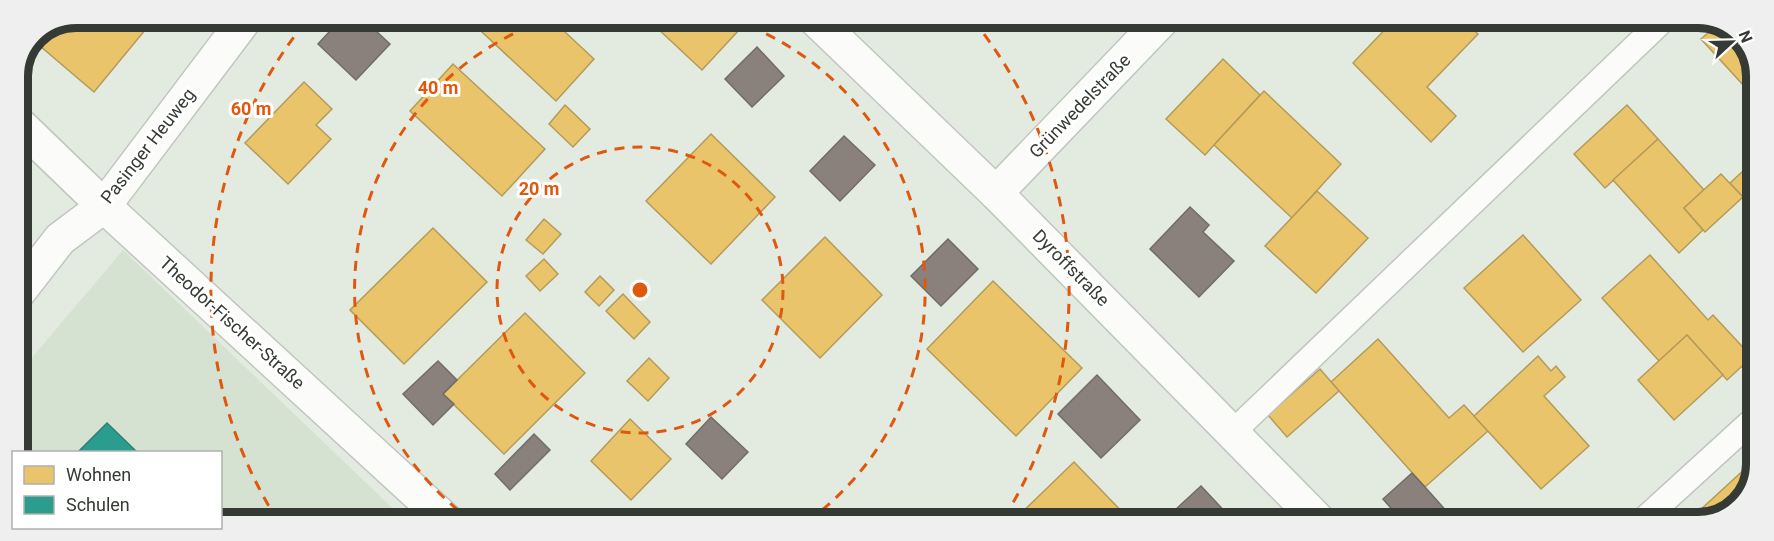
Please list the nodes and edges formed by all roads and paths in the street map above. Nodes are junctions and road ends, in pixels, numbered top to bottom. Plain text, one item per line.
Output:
1 (238, 28) edge
2 (824, 28) edge
3 (1154, 28) edge
4 (1655, 28) edge
5 (28, 133) edge
6 (996, 193) junction
7 (104, 206) junction
8 (29, 279) edge
9 (1746, 426) edge
10 (1233, 432) junction
11 (437, 512) edge
12 (1312, 512) edge
13 (1652, 512) edge

1 - 7 street, Pasinger Heuweg
2 - 6 street, Dyroffstraße
3 - 6 street, Grünwedelstraße
4 - 10 lane
5 - 7 street, Theodor-Fischer-Straße
6 - 10 street, Dyroffstraße
7 - 8 street, Pasinger Heuweg
7 - 11 street, Theodor-Fischer-Straße
9 - 13 lane
10 - 12 street, Dyroffstraße

